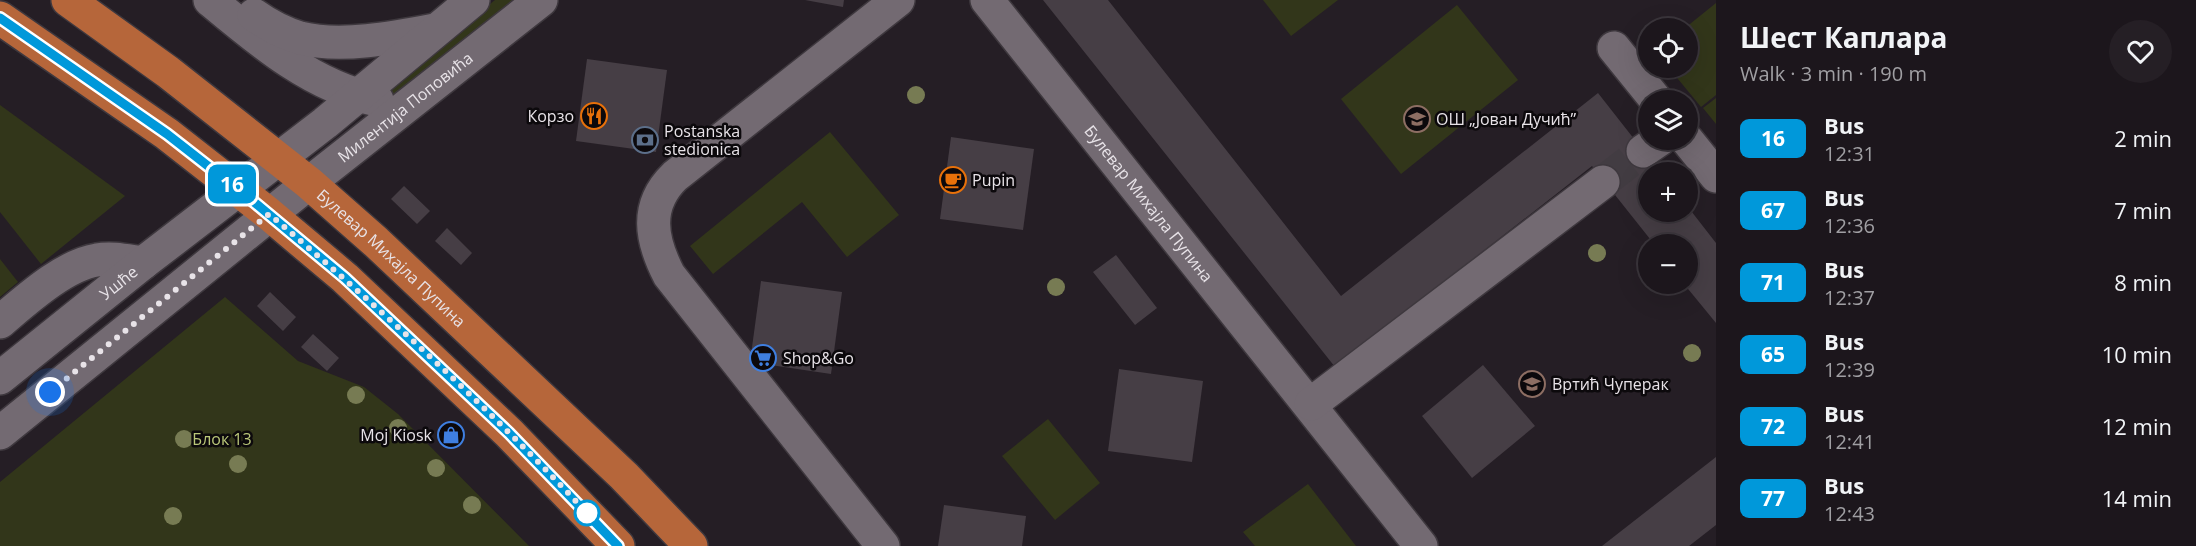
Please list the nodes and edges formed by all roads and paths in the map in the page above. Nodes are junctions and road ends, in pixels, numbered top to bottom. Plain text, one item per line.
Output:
1 (68, 0) edge
2 (210, 0) edge
3 (234, 0) edge
4 (473, 0) edge
5 (541, 0) edge
6 (898, 0) edge
7 (987, 0) edge
8 (0, 18) edge
9 (435, 30) junction
10 (1614, 48) dead end
11 (1648, 90) edge
12 (357, 96) junction
13 (408, 104) junction
14 (1695, 150) edge
15 (279, 158) junction
16 (1716, 176) edge
17 (1604, 182) tunnel mouth
18 (309, 183) junction
19 (238, 189) junction
20 (269, 214) junction
21 (143, 263) junction
22 (0, 322) edge
23 (0, 378) edge
24 (1311, 404) junction
25 (0, 433) edge
26 (618, 546) edge
27 (691, 546) edge
28 (883, 546) edge
29 (1421, 546) edge

1 - 15 main road, Булевар Михајла Пупина
2 - 12 street
3 - 9 street
4 - 9 street
5 - 13 street, Милентија Поповића
6 - 28 street
7 - 24 street, Булевар Михајла Пупина
8 - 19 main road
9 - 12 street
10 - 11 street
12 - 13 street
12 - 15 street
13 - 18 street, Милентија Поповића
14 - 16 street
15 - 18 main road, Булевар Михајла Пупина
15 - 19 street
17 - 24 street
18 - 20 street, Милентија Поповића
18 - 27 main road, Булевар Михајла Пупина
19 - 20 main road
19 - 21 street, Ушће
20 - 25 street
20 - 26 main road
21 - 22 street
21 - 23 street, Ушће
24 - 29 street, Булевар Михајла Пупина

